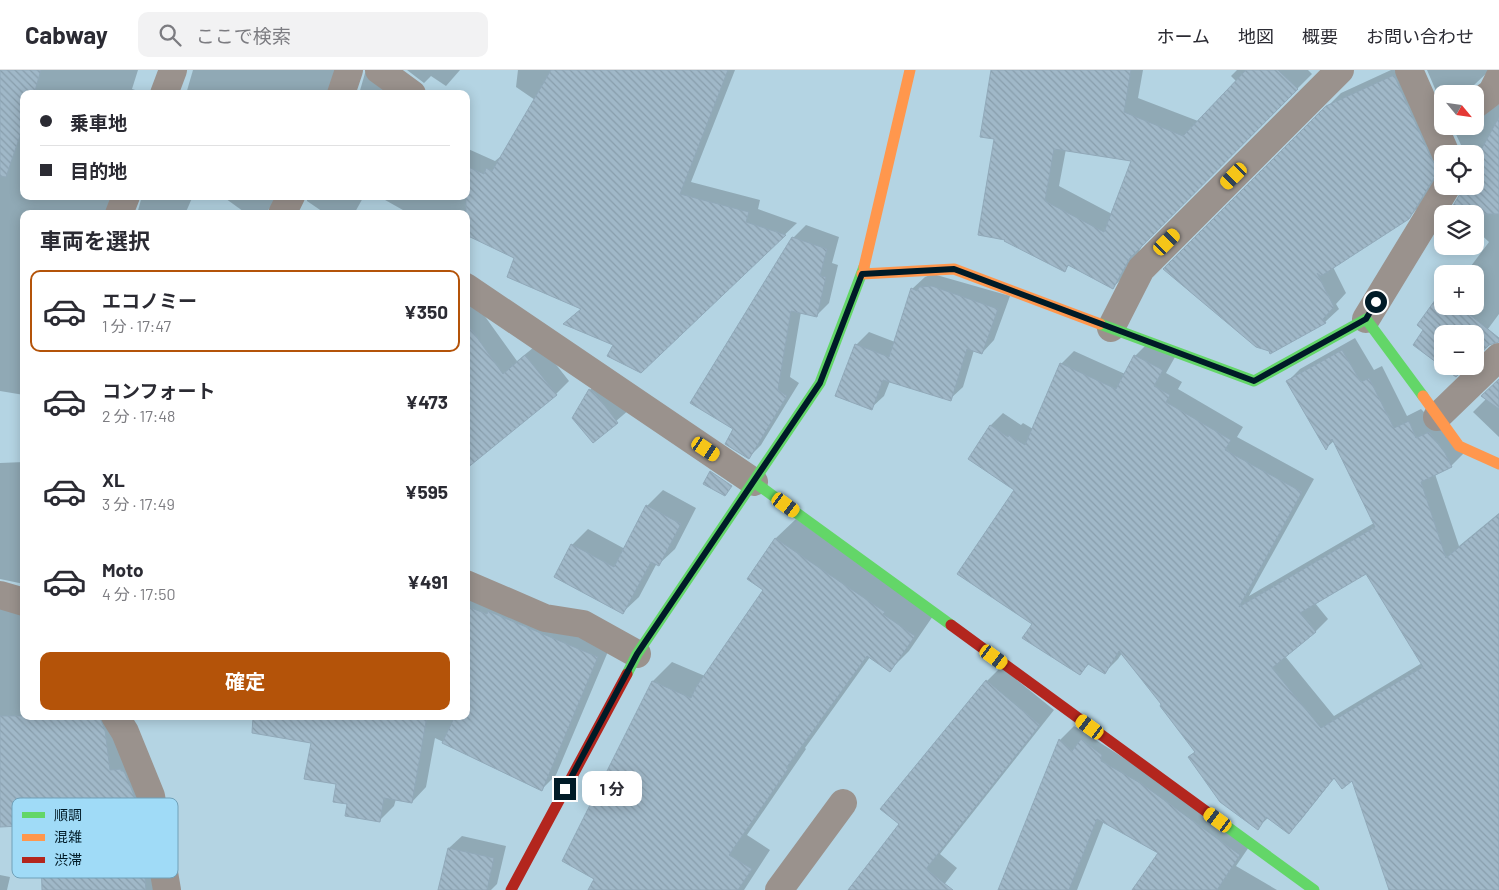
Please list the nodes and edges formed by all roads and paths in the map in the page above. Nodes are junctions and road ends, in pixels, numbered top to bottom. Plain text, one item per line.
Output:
1 (173, 70) edge
2 (349, 70) edge
3 (379, 70) edge
4 (910, 70) edge
5 (1340, 70) edge
6 (1410, 70) edge
7 (1499, 78) edge
8 (166, 90) edge
9 (342, 90) edge
10 (406, 90) edge
11 (1484, 98) edge
12 (1444, 138) edge
13 (1442, 195) edge
14 (862, 274) junction
15 (470, 290) edge
16 (1366, 319) junction
17 (1111, 328) junction
18 (1499, 357) edge
19 (1437, 417) junction
20 (1499, 464) edge
21 (754, 482) junction
22 (470, 586) edge
23 (0, 595) edge
24 (20, 601) edge
25 (637, 654) junction
26 (118, 720) edge
27 (151, 798) edge
28 (843, 803) dead end
29 (511, 890) edge
30 (779, 890) edge
31 (1314, 890) edge

1 - 8 street
2 - 9 street
3 - 10 street
4 - 14 street
5 - 17 street
6 - 12 street
7 - 11 street
13 - 16 street
14 - 17 street
14 - 21 street
15 - 21 street
16 - 17 street
16 - 19 street
18 - 19 street
19 - 20 street
21 - 25 street
21 - 31 street
22 - 25 street
23 - 24 street
25 - 29 street
26 - 27 street
28 - 30 street

